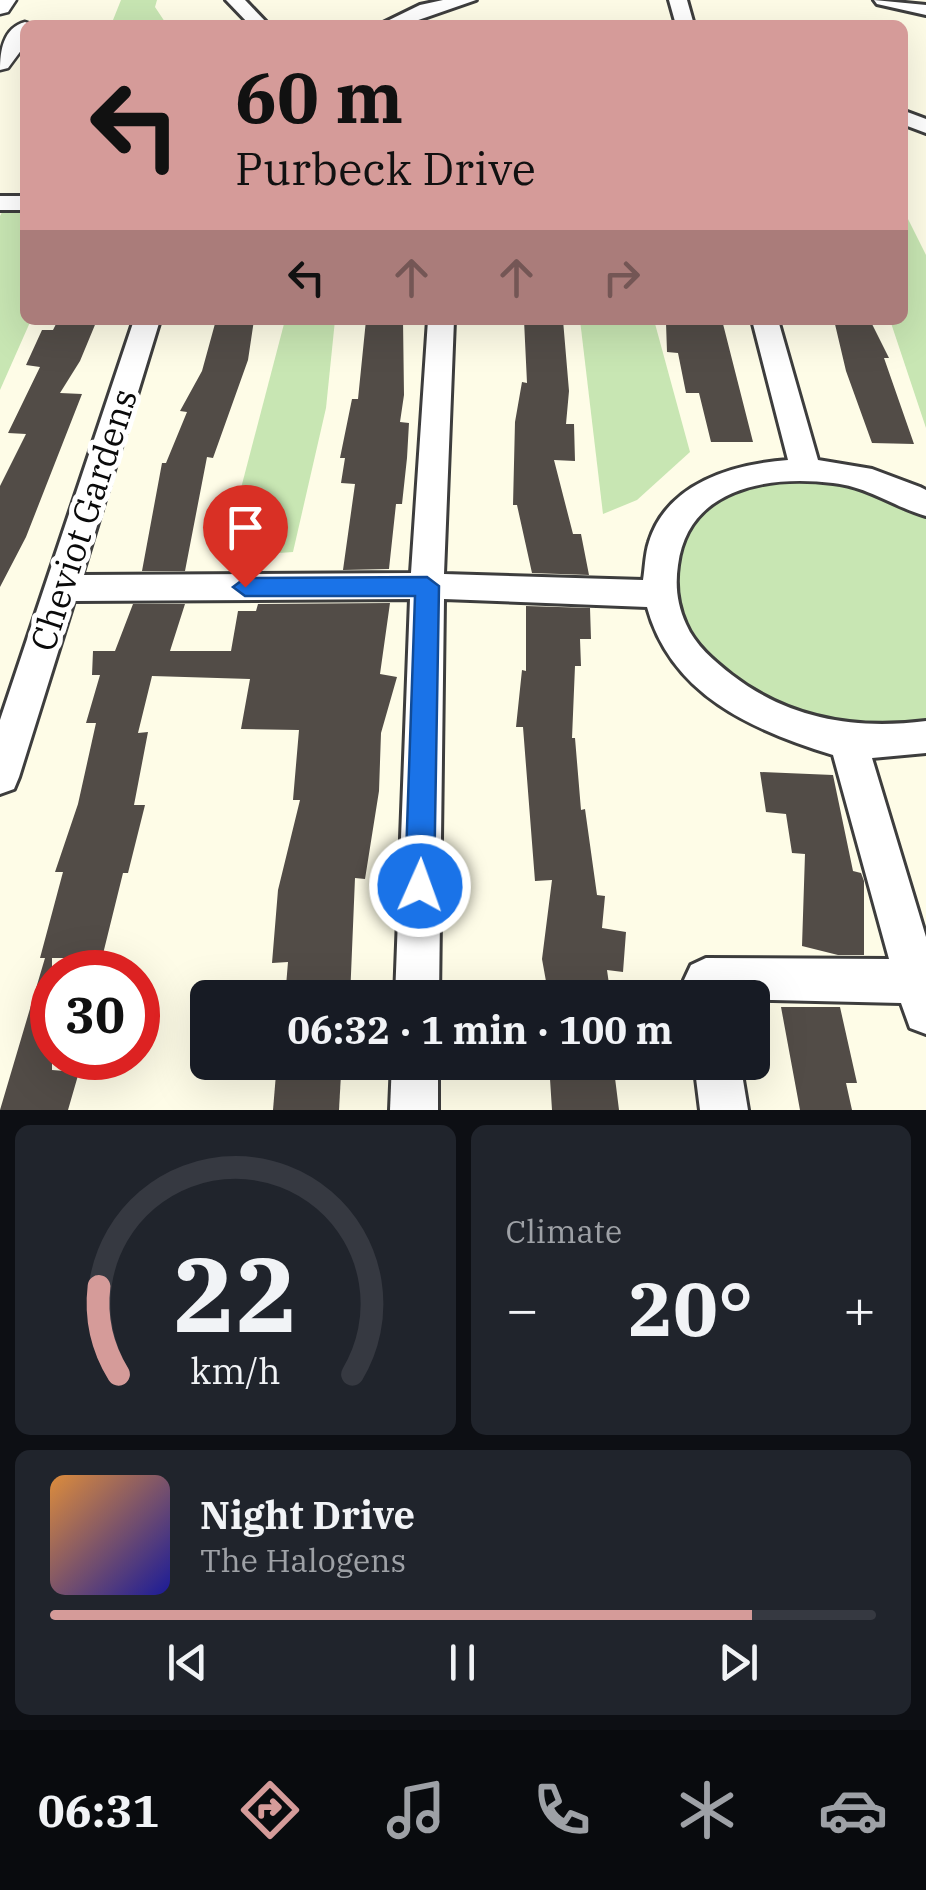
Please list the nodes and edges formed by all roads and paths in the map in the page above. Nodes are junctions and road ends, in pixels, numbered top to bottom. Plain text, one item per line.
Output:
1 (5, 0) edge
2 (236, 0) edge
3 (467, 0) edge
4 (883, 0) edge
5 (420, 5) edge
6 (0, 6) edge
7 (926, 10) edge
8 (255, 20) edge
9 (396, 20) edge
10 (20, 36) edge
11 (0, 64) edge
12 (146, 325) edge
13 (441, 325) edge
14 (766, 325) edge
15 (805, 468) junction
16 (926, 506) edge
17 (427, 586) junction
18 (63, 588) junction
19 (657, 594) junction
20 (926, 737) edge
21 (849, 743) junction
22 (0, 777) edge
23 (417, 980) edge
24 (770, 985) edge
25 (922, 996) edge
26 (415, 1080) edge
27 (720, 1080) edge
28 (414, 1110) edge
29 (724, 1110) edge

1 - 6 street
2 - 8 street
3 - 5 street
4 - 7 street
5 - 9 street
10 - 11 street
12 - 18 street, Cheviot Gardens
13 - 17 street
14 - 15 street
15 - 16 street
15 - 19 street
17 - 18 street
17 - 19 street
17 - 23 street
18 - 22 street, Cheviot Gardens
19 - 21 street
20 - 21 street
21 - 25 street
24 - 25 street
26 - 28 street
27 - 29 street

